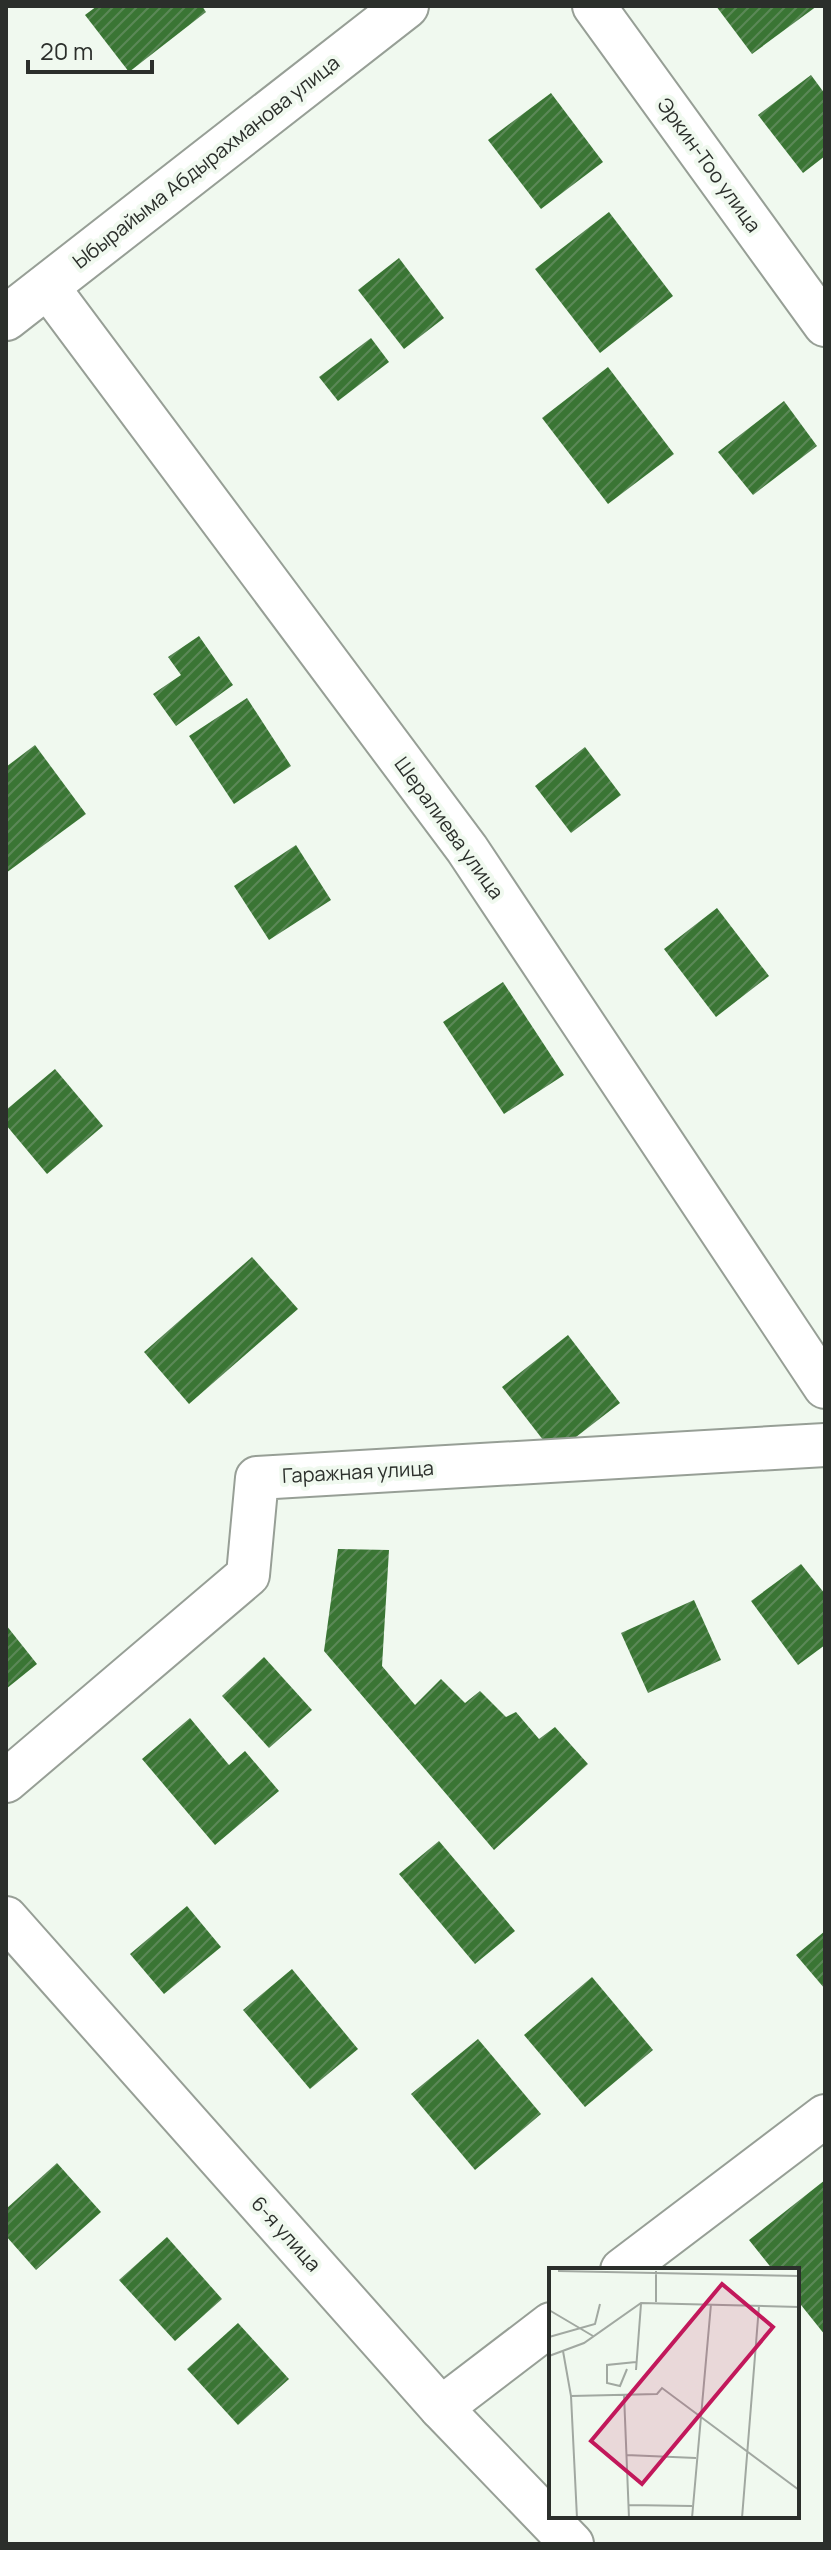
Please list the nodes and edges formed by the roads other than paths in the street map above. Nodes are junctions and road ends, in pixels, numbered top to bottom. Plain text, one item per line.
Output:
1 (406, 6) edge
2 (594, 6) edge
3 (47, 286) junction
4 (6, 318) edge
5 (825, 325) edge
6 (825, 1387) edge
7 (825, 1445) edge
8 (6, 1781) edge
9 (6, 1918) edge
10 (825, 2116) edge
11 (625, 2268) edge
12 (549, 2326) edge
13 (441, 2408) junction
14 (572, 2544) edge

1 - 3 street, Ыбырайыма Абдырахманова улица
2 - 5 street, Эркин-Тоо улица
3 - 4 street, Ыбырайыма Абдырахманова улица
3 - 6 street, Шералиева улица
7 - 8 street, Гаражная улица
9 - 13 street, 6-я улица
10 - 11 street
12 - 13 street
13 - 14 street, 6-я улица

